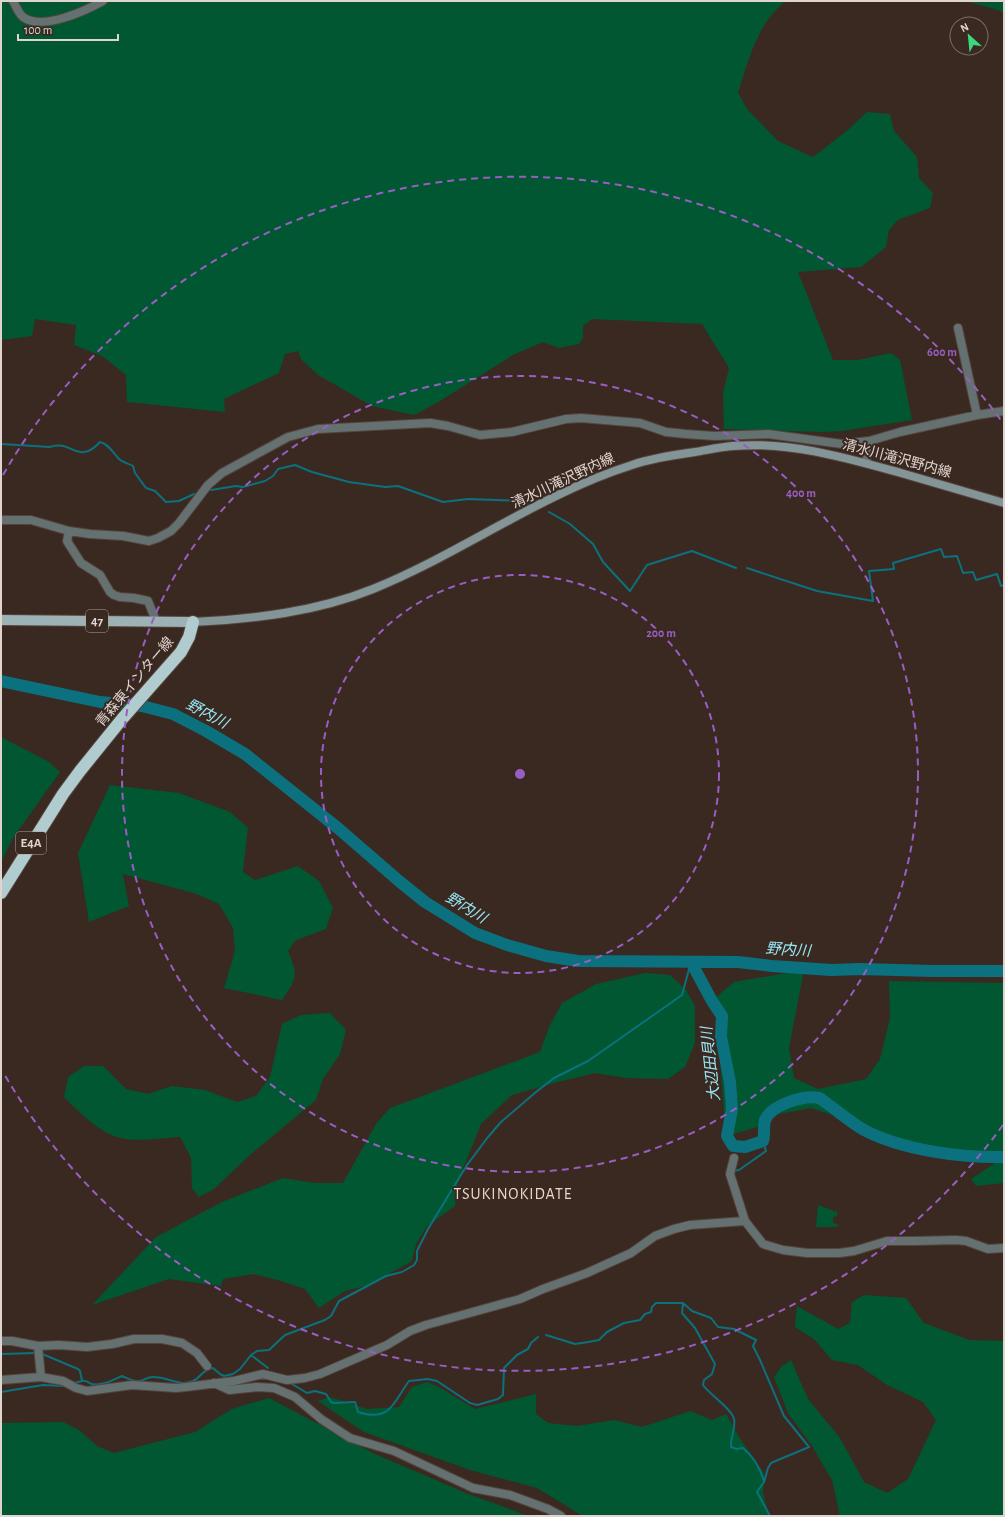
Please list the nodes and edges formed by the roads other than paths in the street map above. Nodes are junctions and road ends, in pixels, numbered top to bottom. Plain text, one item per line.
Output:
1 (13, 1) edge
2 (103, 1) edge
3 (958, 328) dead end
4 (1004, 411) edge
5 (977, 416) junction
6 (869, 441) junction
7 (866, 463) junction
8 (1004, 503) edge
9 (1, 520) edge
10 (69, 531) junction
11 (1, 620) edge
12 (156, 621) junction
13 (193, 622) junction
14 (1, 893) edge
15 (734, 1158) dead end
16 (745, 1221) junction
17 (1004, 1248) edge
18 (1, 1341) edge
19 (39, 1351) junction
20 (207, 1366) dead end
21 (41, 1377) junction
22 (1, 1380) edge
23 (214, 1383) junction
24 (561, 1516) edge

1 - 2 street
3 - 5 street
4 - 5 street
5 - 6 street
6 - 7 street
6 - 10 street
7 - 8 main road, 清水川滝沢野内線
7 - 13 main road, 清水川滝沢野内線
9 - 10 street
10 - 12 street
11 - 12 main road, 青森東インター線 / 47
12 - 13 main road, 青森東インター線 / 47
13 - 14 highway, 青森東インター線 / E4A
15 - 16 street
16 - 17 street
16 - 23 street
18 - 19 street
19 - 20 street
19 - 21 street
21 - 22 street
21 - 23 street
23 - 24 street

